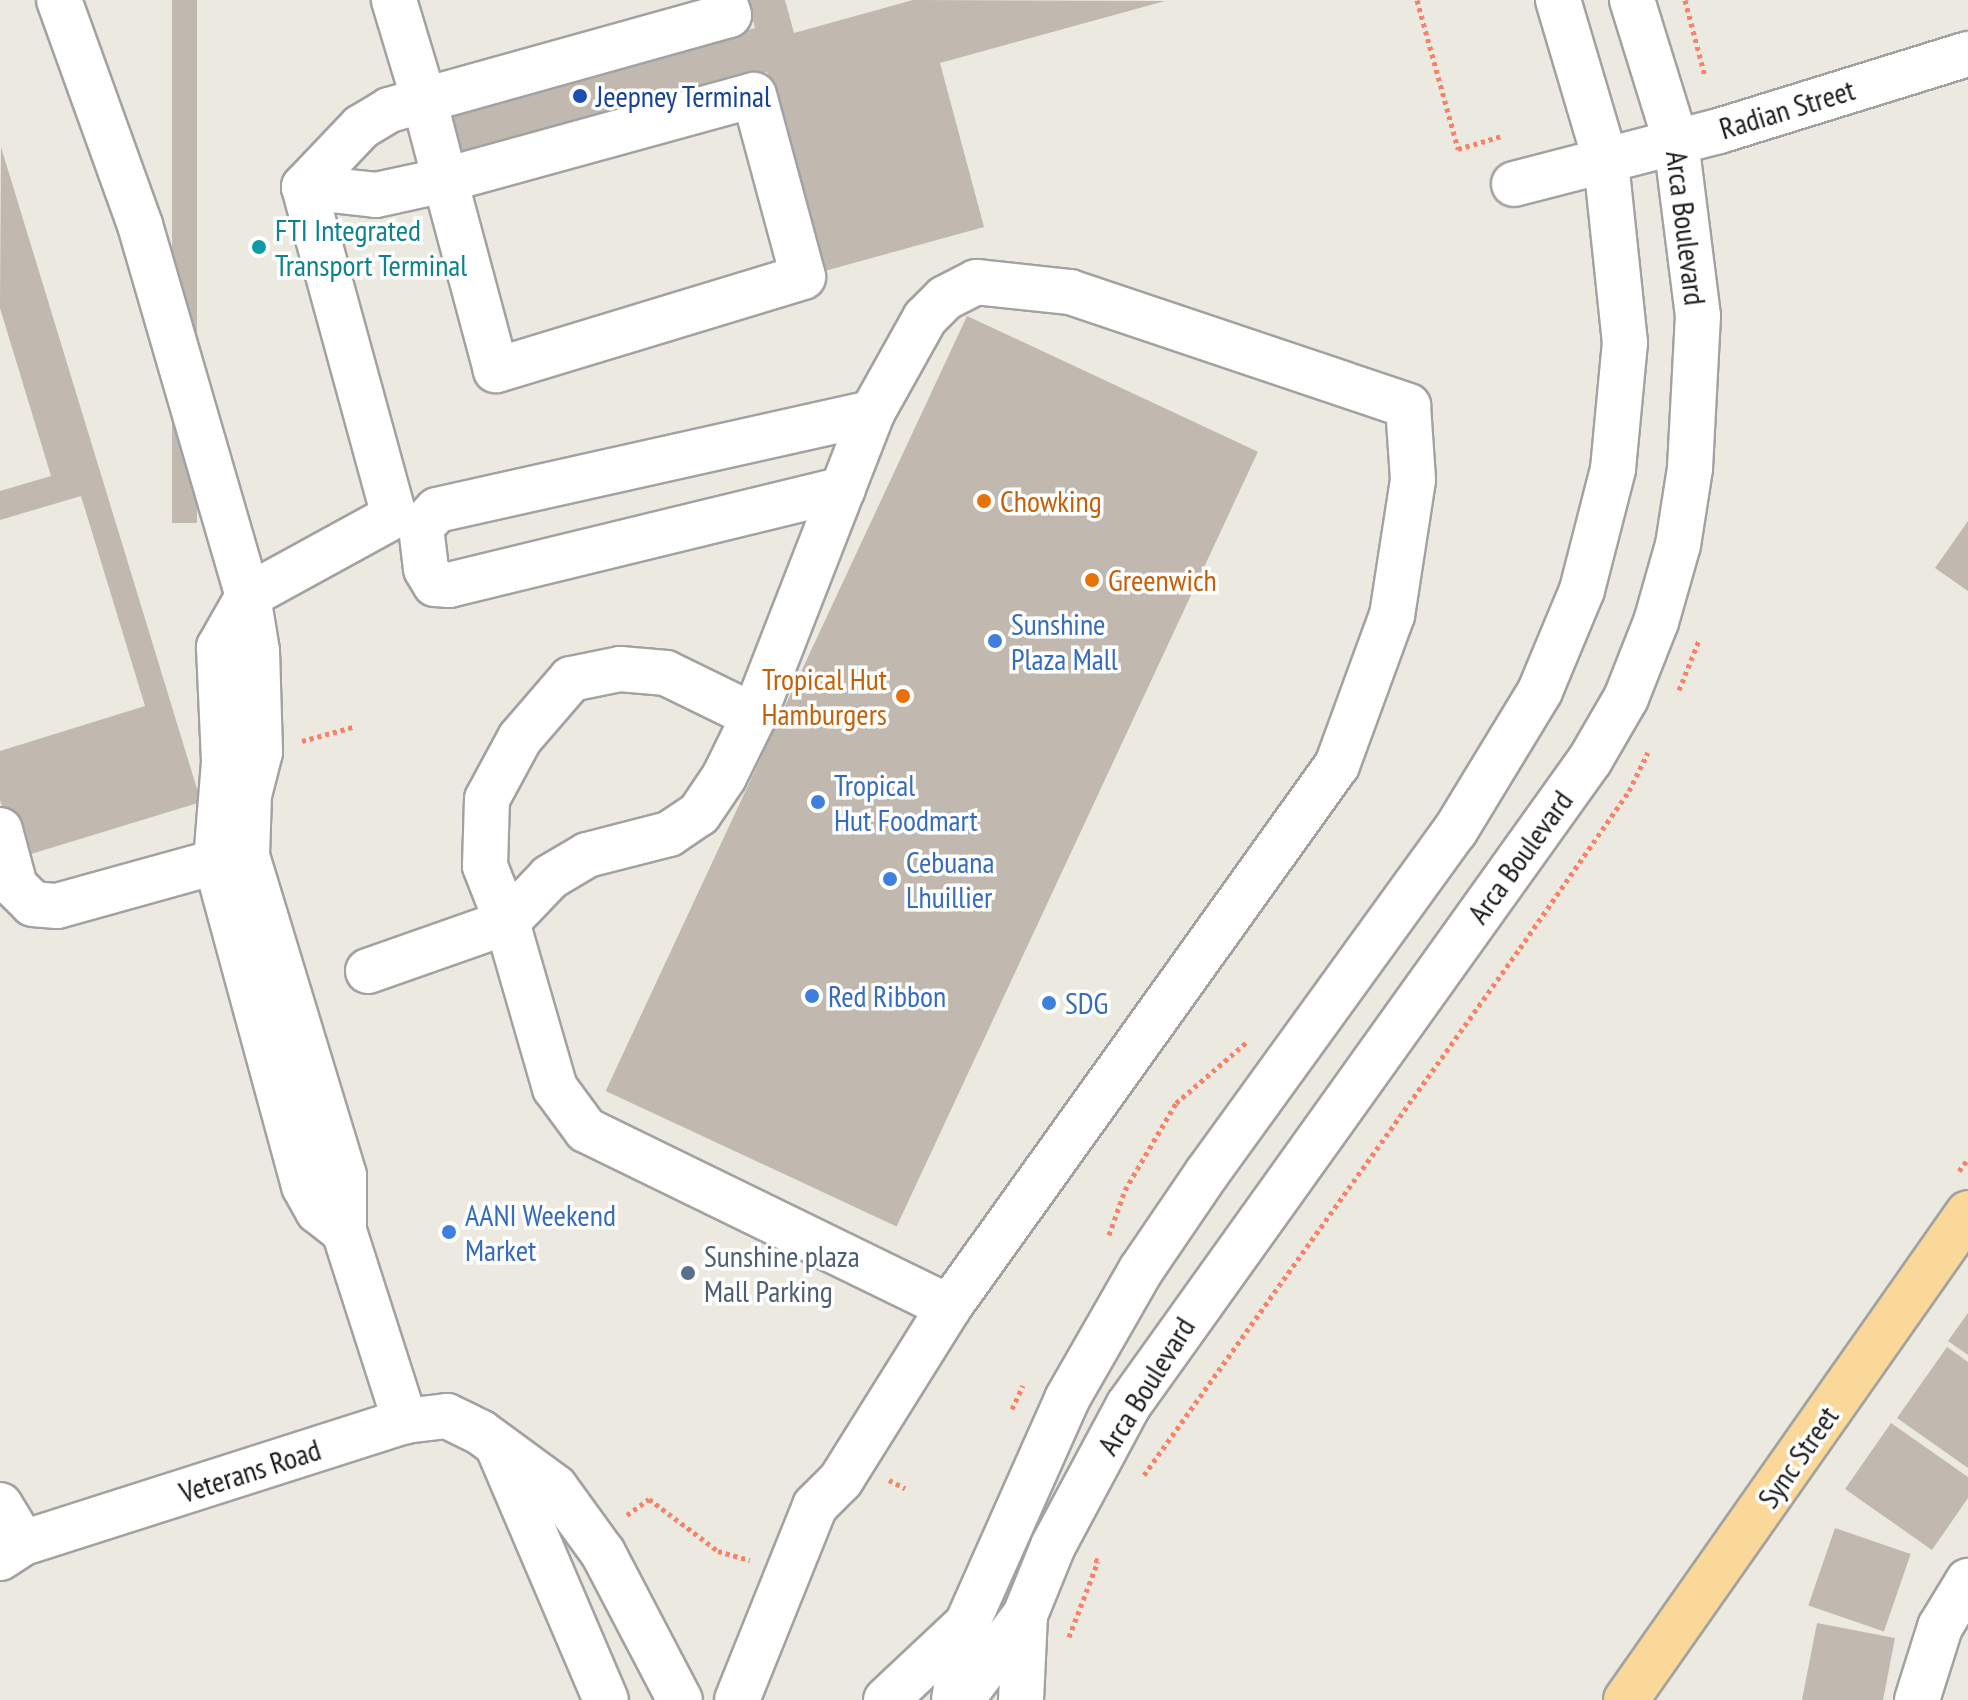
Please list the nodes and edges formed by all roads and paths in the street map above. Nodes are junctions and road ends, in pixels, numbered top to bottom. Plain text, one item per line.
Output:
1 (59, 0) edge
2 (394, 0) edge
3 (724, 0) edge
4 (1417, 0) edge
5 (1558, 0) edge
6 (1632, 0) edge
7 (1685, 0) edge
8 (1968, 54) edge
9 (1705, 76) dead end
10 (425, 103) junction
11 (1502, 136) dead end
12 (1676, 142) junction
13 (1606, 162) junction
14 (445, 180) junction
15 (1514, 184) dead end
16 (304, 187) junction
17 (872, 413) junction
18 (843, 489) junction
19 (248, 596) junction
20 (1700, 633) dead end
21 (1675, 699) dead end
22 (754, 716) junction
23 (1655, 738) dead end
24 (0, 830) edge
25 (216, 862) junction
26 (507, 922) junction
27 (368, 971) dead end
28 (1968, 1213) edge
29 (344, 1231) junction
30 (949, 1307) junction
31 (405, 1421) junction
32 (498, 1447) junction
33 (841, 1480) junction
34 (1138, 1486) dead end
35 (0, 1505) edge
36 (1105, 1548) dead end
37 (12, 1550) edge
38 (1098, 1561) dead end
39 (1968, 1581) edge
40 (1025, 1615) junction
41 (967, 1624) junction
42 (606, 1700) edge
43 (680, 1700) edge
44 (737, 1700) edge
45 (761, 1700) edge
46 (886, 1700) edge
47 (954, 1700) edge
48 (961, 1700) edge
49 (1021, 1700) edge
50 (1626, 1700) edge
51 (1917, 1700) edge

1 - 19 street
2 - 10 street
3 - 10 street
4 - 11 path
5 - 13 street, Arca Boulevard
6 - 12 street, Arca Boulevard
7 - 9 path
8 - 12 street, Radian Street
10 - 14 street
10 - 16 street
12 - 13 street, Radian Street
12 - 40 street, Arca Boulevard
13 - 15 street, Radian Street
13 - 41 street, Arca Boulevard
14 - 14 street
14 - 16 street
16 - 19 street
17 - 18 street
17 - 18 street
17 - 30 street
18 - 22 street
19 - 25 street
19 - 29 street
20 - 21 path
22 - 26 street
22 - 26 street
23 - 34 path
24 - 25 street
25 - 29 street
26 - 27 street
26 - 30 street
28 - 50 main road, Sync Street
29 - 31 street
30 - 33 street
31 - 32 street, Veterans Road
31 - 37 street, Veterans Road
32 - 42 street
32 - 43 street, Veterans Road
33 - 44 street
33 - 45 street
35 - 37 street
36 - 38 path
39 - 51 street
40 - 48 street, Arca Boulevard
40 - 49 street, Arca Boulevard
41 - 46 street, Arca Boulevard
41 - 47 street, Arca Boulevard

